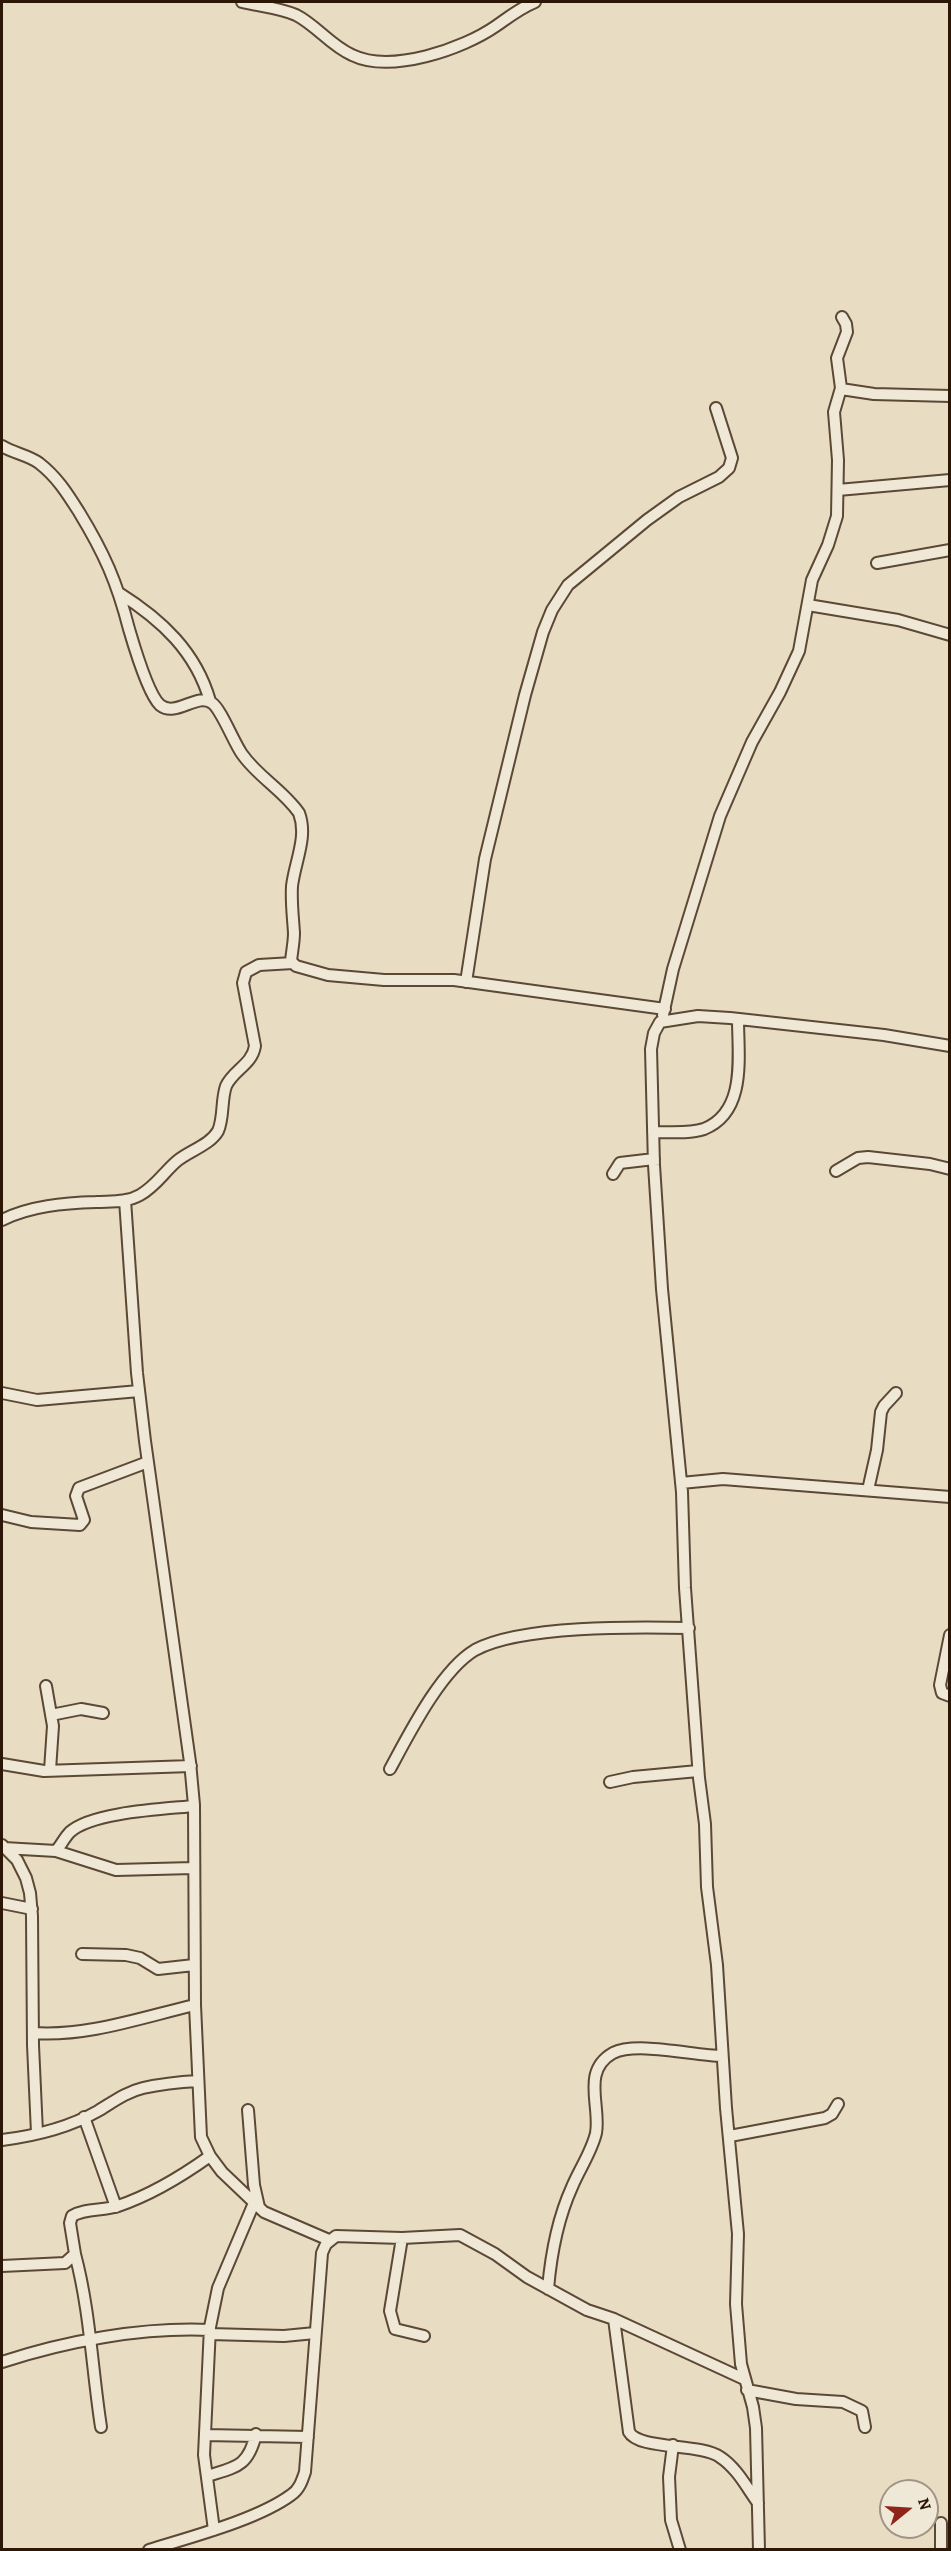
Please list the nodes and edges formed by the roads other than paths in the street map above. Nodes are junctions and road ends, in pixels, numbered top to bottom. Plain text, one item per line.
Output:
1 (242, 2) edge
2 (535, 2) edge
3 (842, 317) dead end
4 (841, 389) junction
5 (950, 396) edge
6 (717, 408) dead end
7 (2, 446) edge
8 (950, 480) edge
9 (838, 490) junction
10 (950, 550) edge
11 (877, 563) dead end
12 (119, 593) junction
13 (808, 605) junction
14 (950, 635) edge
15 (210, 701) junction
16 (293, 963) junction
17 (466, 982) junction
18 (664, 1009) junction
19 (738, 1019) junction
20 (662, 1021) junction
21 (950, 1046) edge
22 (653, 1132) junction
23 (654, 1159) junction
24 (950, 1170) edge
25 (836, 1171) dead end
26 (613, 1174) dead end
27 (125, 1200) junction
28 (2, 1220) edge
29 (139, 1391) junction
30 (2, 1393) edge
31 (896, 1393) dead end
32 (148, 1462) junction
33 (681, 1483) junction
34 (868, 1491) junction
35 (950, 1497) edge
36 (2, 1518) edge
37 (689, 1628) junction
38 (950, 1635) edge
39 (46, 1686) dead end
40 (950, 1696) edge
41 (103, 1713) dead end
42 (51, 1715) junction
43 (2, 1764) edge
44 (190, 1766) junction
45 (390, 1769) dead end
46 (50, 1770) junction
47 (698, 1771) junction
48 (610, 1782) dead end
49 (194, 1806) junction
50 (3, 1846) edge
51 (56, 1851) junction
52 (193, 1868) junction
53 (2, 1903) edge
54 (32, 1909) junction
55 (82, 1954) dead end
56 (194, 1965) junction
57 (195, 2005) junction
58 (33, 2033) junction
59 (722, 2056) junction
60 (198, 2081) junction
61 (838, 2104) dead end
62 (248, 2110) dead end
63 (84, 2117) junction
64 (37, 2133) junction
65 (729, 2136) junction
66 (2, 2140) edge
67 (210, 2156) junction
68 (256, 2205) junction
69 (116, 2207) junction
70 (402, 2238) junction
71 (329, 2240) junction
72 (75, 2254) junction
73 (2, 2266) edge
74 (548, 2289) junction
75 (614, 2319) junction
76 (210, 2332) junction
77 (315, 2333) junction
78 (424, 2336) dead end
79 (90, 2340) junction
80 (2, 2362) edge
81 (744, 2379) junction
82 (747, 2390) junction
83 (101, 2427) dead end
84 (866, 2427) dead end
85 (256, 2434) junction
86 (205, 2435) junction
87 (308, 2437) junction
88 (673, 2445) junction
89 (207, 2476) junction
90 (758, 2503) junction
91 (941, 2523) dead end
92 (214, 2530) junction
93 (149, 2550) edge
94 (680, 2550) edge
95 (759, 2550) edge
96 (941, 2550) edge

1 - 2 street
3 - 4 street
4 - 5 street
4 - 9 street
6 - 17 street
7 - 12 street
8 - 9 street
9 - 13 street
10 - 11 street
12 - 15 street
12 - 15 street
13 - 14 street
13 - 18 street
15 - 16 street
16 - 17 street
16 - 27 street
17 - 18 street
18 - 20 street
19 - 20 street
19 - 21 street
19 - 22 street
20 - 22 street
22 - 23 street
23 - 26 street
23 - 33 street
24 - 25 street
27 - 28 street
27 - 29 street
29 - 30 street
29 - 32 street
31 - 34 street
32 - 36 street
32 - 44 street
33 - 34 street
33 - 37 street
34 - 35 street
37 - 45 street
37 - 47 street
38 - 40 street
39 - 42 street
41 - 42 street
42 - 46 street
43 - 46 street
44 - 46 street
44 - 49 street
47 - 48 street
47 - 59 street
49 - 51 street
49 - 52 street
50 - 51 street
50 - 54 street
51 - 52 street
52 - 56 street
53 - 54 street
54 - 58 street
55 - 56 street
56 - 57 street
57 - 58 street
57 - 60 street
58 - 64 street
59 - 65 street
59 - 74 street
60 - 63 street
60 - 67 street
61 - 65 street
62 - 68 street
63 - 64 street
63 - 69 street
64 - 66 street
65 - 81 street
67 - 68 street
67 - 69 street
68 - 71 street
68 - 76 street
69 - 72 street
70 - 71 street
70 - 74 street
70 - 78 street
71 - 77 street
72 - 73 street
72 - 79 street
74 - 75 street
75 - 81 street
75 - 88 street
76 - 77 street
76 - 79 street
76 - 86 street
77 - 87 street
79 - 80 street
79 - 83 street
81 - 82 street
82 - 84 street
82 - 90 street
85 - 86 street
85 - 87 street
85 - 89 street
86 - 89 street
87 - 92 street
88 - 90 street
88 - 94 street
89 - 92 street
90 - 95 street
91 - 96 street
92 - 93 street

